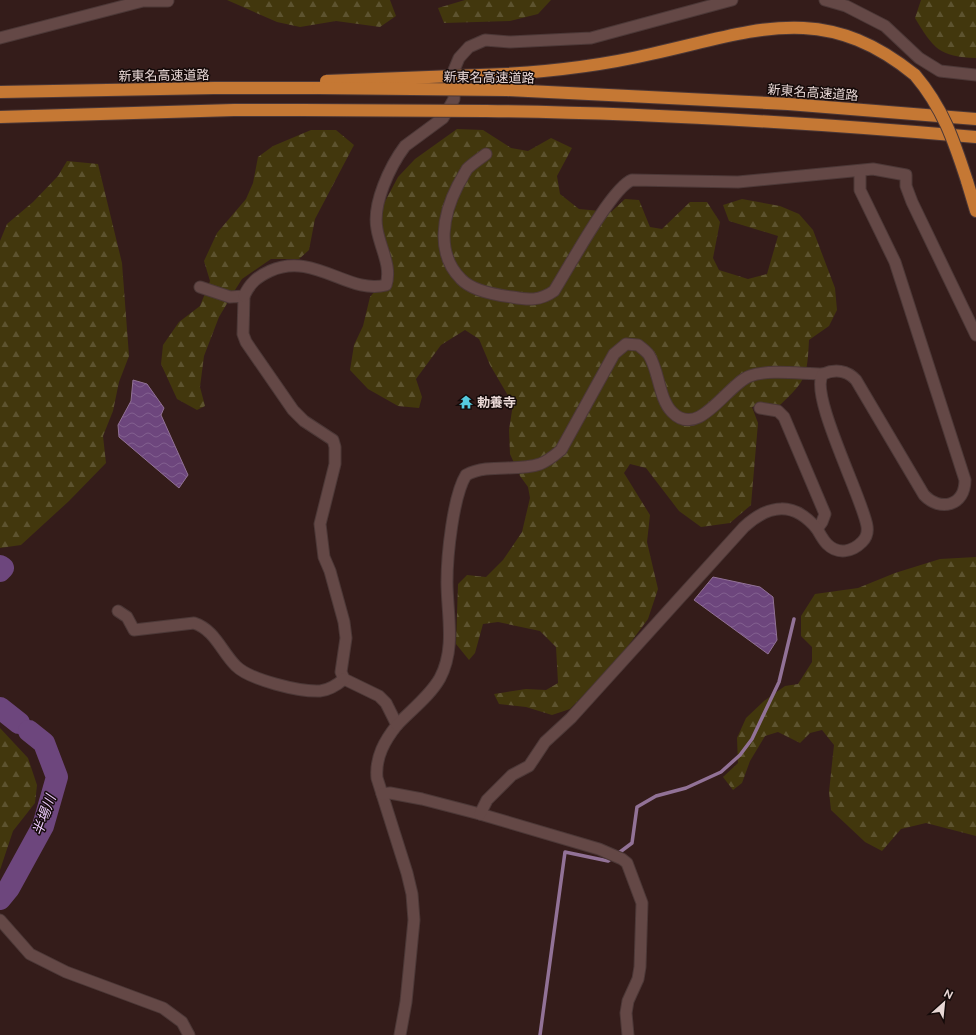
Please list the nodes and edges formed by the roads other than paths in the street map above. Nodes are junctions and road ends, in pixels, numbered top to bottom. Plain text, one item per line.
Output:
1 (732, 0) edge
2 (825, 0) edge
3 (168, 1) edge
4 (0, 38) edge
5 (976, 75) edge
6 (318, 85) junction
7 (0, 92) edge
8 (0, 117) edge
9 (976, 119) edge
10 (976, 137) edge
11 (486, 154) dead end
12 (860, 171) junction
13 (976, 211) edge
14 (200, 287) dead end
15 (244, 296) junction
16 (976, 336) edge
17 (823, 374) junction
18 (760, 408) dead end
19 (816, 529) junction
20 (118, 611) dead end
21 (344, 679) junction
22 (397, 725) junction
23 (382, 794) junction
24 (480, 814) junction
25 (0, 920) edge
26 (189, 1035) edge
27 (400, 1035) edge
28 (628, 1035) edge

1 - 15 street
2 - 5 street
3 - 4 street
6 - 7 highway, 新東名高速道路
6 - 9 highway, 新東名高速道路, bridge
6 - 13 highway, bridge
8 - 10 highway, bridge
11 - 12 street
12 - 16 street
12 - 17 street
14 - 15 street
15 - 21 street
17 - 19 street
17 - 22 street
18 - 19 street
19 - 24 street
20 - 21 street
21 - 22 street
22 - 23 street
23 - 24 street
23 - 27 street
24 - 28 street
25 - 26 street

